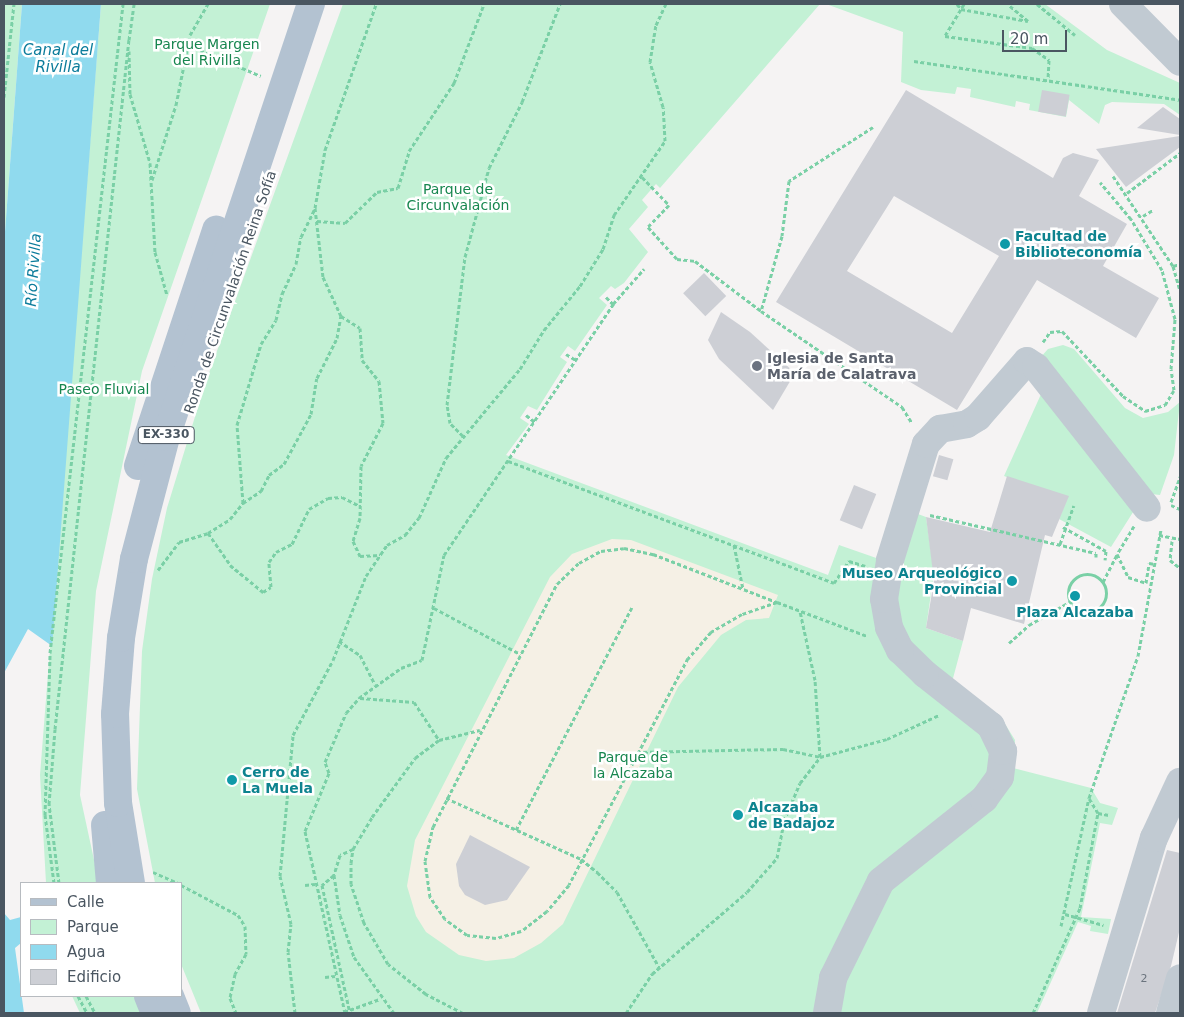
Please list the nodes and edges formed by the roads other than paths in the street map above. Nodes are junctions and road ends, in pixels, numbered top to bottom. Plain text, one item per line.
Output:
1 (294, 4) edge
2 (311, 4) edge
3 (1124, 4) edge
4 (1180, 62) edge
5 (1147, 508) dead end
6 (1180, 782) edge
7 (141, 877) edge
8 (110, 882) edge
9 (1180, 978) edge
10 (148, 997) edge
11 (170, 997) edge
12 (155, 1013) edge
13 (177, 1013) edge
14 (827, 1013) edge
15 (1101, 1013) edge
16 (1170, 1013) edge

1 - 8 main road, EX-330
2 - 7 main road, Ronda de Circunvalación Reina Sofía / EX-330
3 - 4 street
5 - 14 street
6 - 15 street
9 - 16 street
10 - 12 main road
11 - 13 main road

